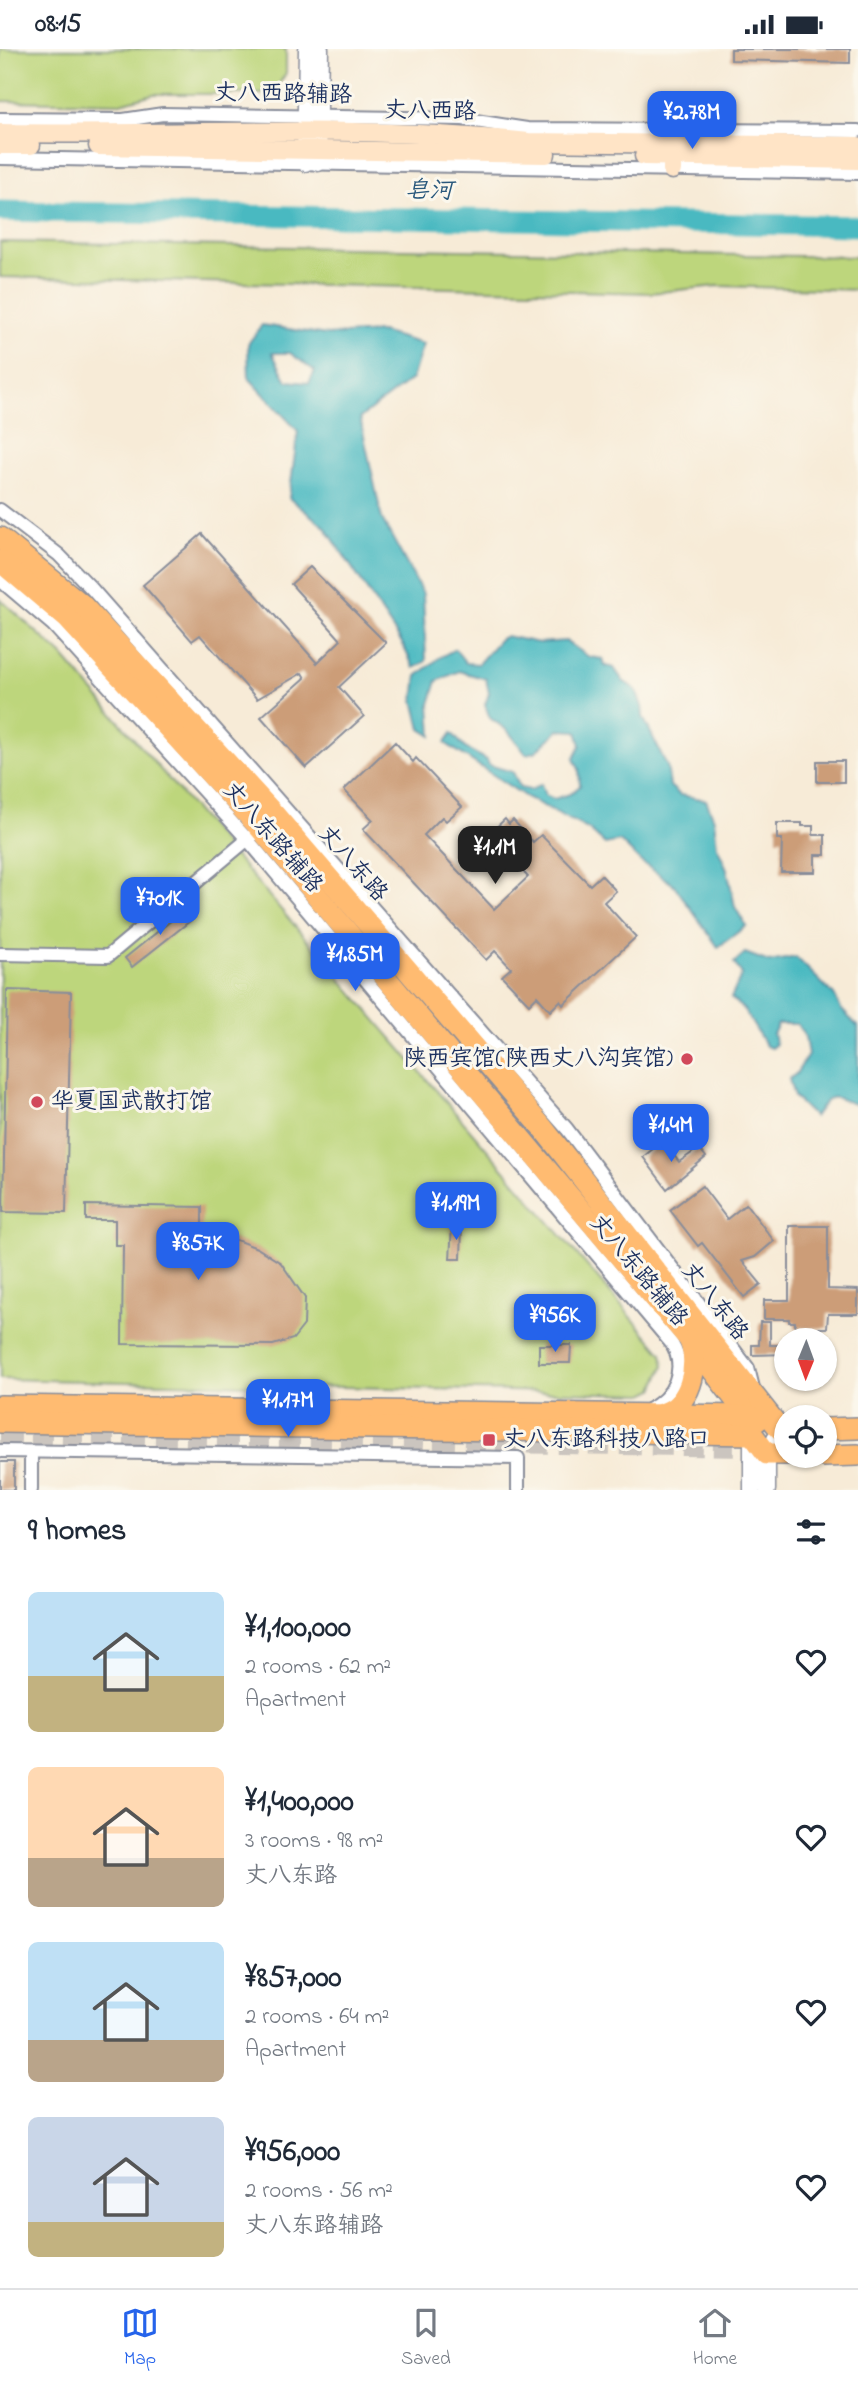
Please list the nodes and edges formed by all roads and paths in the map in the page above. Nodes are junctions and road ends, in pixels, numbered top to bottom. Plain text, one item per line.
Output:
1 (307, 49) edge
2 (320, 49) edge
3 (0, 119) edge
4 (858, 131) edge
5 (0, 133) edge
6 (312, 141) junction
7 (0, 145) edge
8 (858, 146) edge
9 (672, 151) junction
10 (0, 157) edge
11 (858, 160) edge
12 (858, 173) edge
13 (0, 510) edge
14 (0, 538) edge
15 (0, 561) edge
16 (0, 580) edge
17 (261, 827) junction
18 (0, 954) edge
19 (689, 1339) junction
20 (0, 1406) edge
21 (622, 1414) junction
22 (661, 1415) junction
23 (752, 1416) junction
24 (0, 1422) edge
25 (774, 1425) edge
26 (858, 1428) edge
27 (837, 1429) edge
28 (0, 1451) edge
29 (774, 1451) edge
30 (32, 1452) junction
31 (858, 1455) edge
32 (837, 1456) edge
33 (774, 1463) edge
34 (31, 1490) edge
35 (518, 1490) edge
36 (752, 1490) edge
37 (768, 1490) edge

1 - 6 street
2 - 6 street
3 - 6 street, 丈八西路辅路
4 - 9 street, 丈八西路辅路
5 - 6 main road, 丈八西路
6 - 7 main road, 丈八西路
6 - 9 main road, 丈八西路
6 - 9 street, 丈八西路辅路
6 - 10 street, 丈八西路辅路
8 - 9 main road, 丈八西路
9 - 11 main road, 丈八西路
9 - 12 street, 丈八西路辅路
13 - 23 street
14 - 17 main road, 丈八东路
15 - 17 main road, 丈八东路
16 - 17 street, 丈八东路辅路
17 - 18 street
17 - 19 main road, 丈八东路
17 - 21 street, 丈八东路辅路
17 - 23 main road, 丈八东路
19 - 22 main road
19 - 23 main road, 丈八东路
20 - 21 main road
21 - 22 main road
22 - 23 main road
23 - 24 main road
23 - 25 main road
23 - 29 main road
23 - 36 street
26 - 27 main road
28 - 30 street
30 - 34 street
30 - 35 street
31 - 32 main road
33 - 37 street

